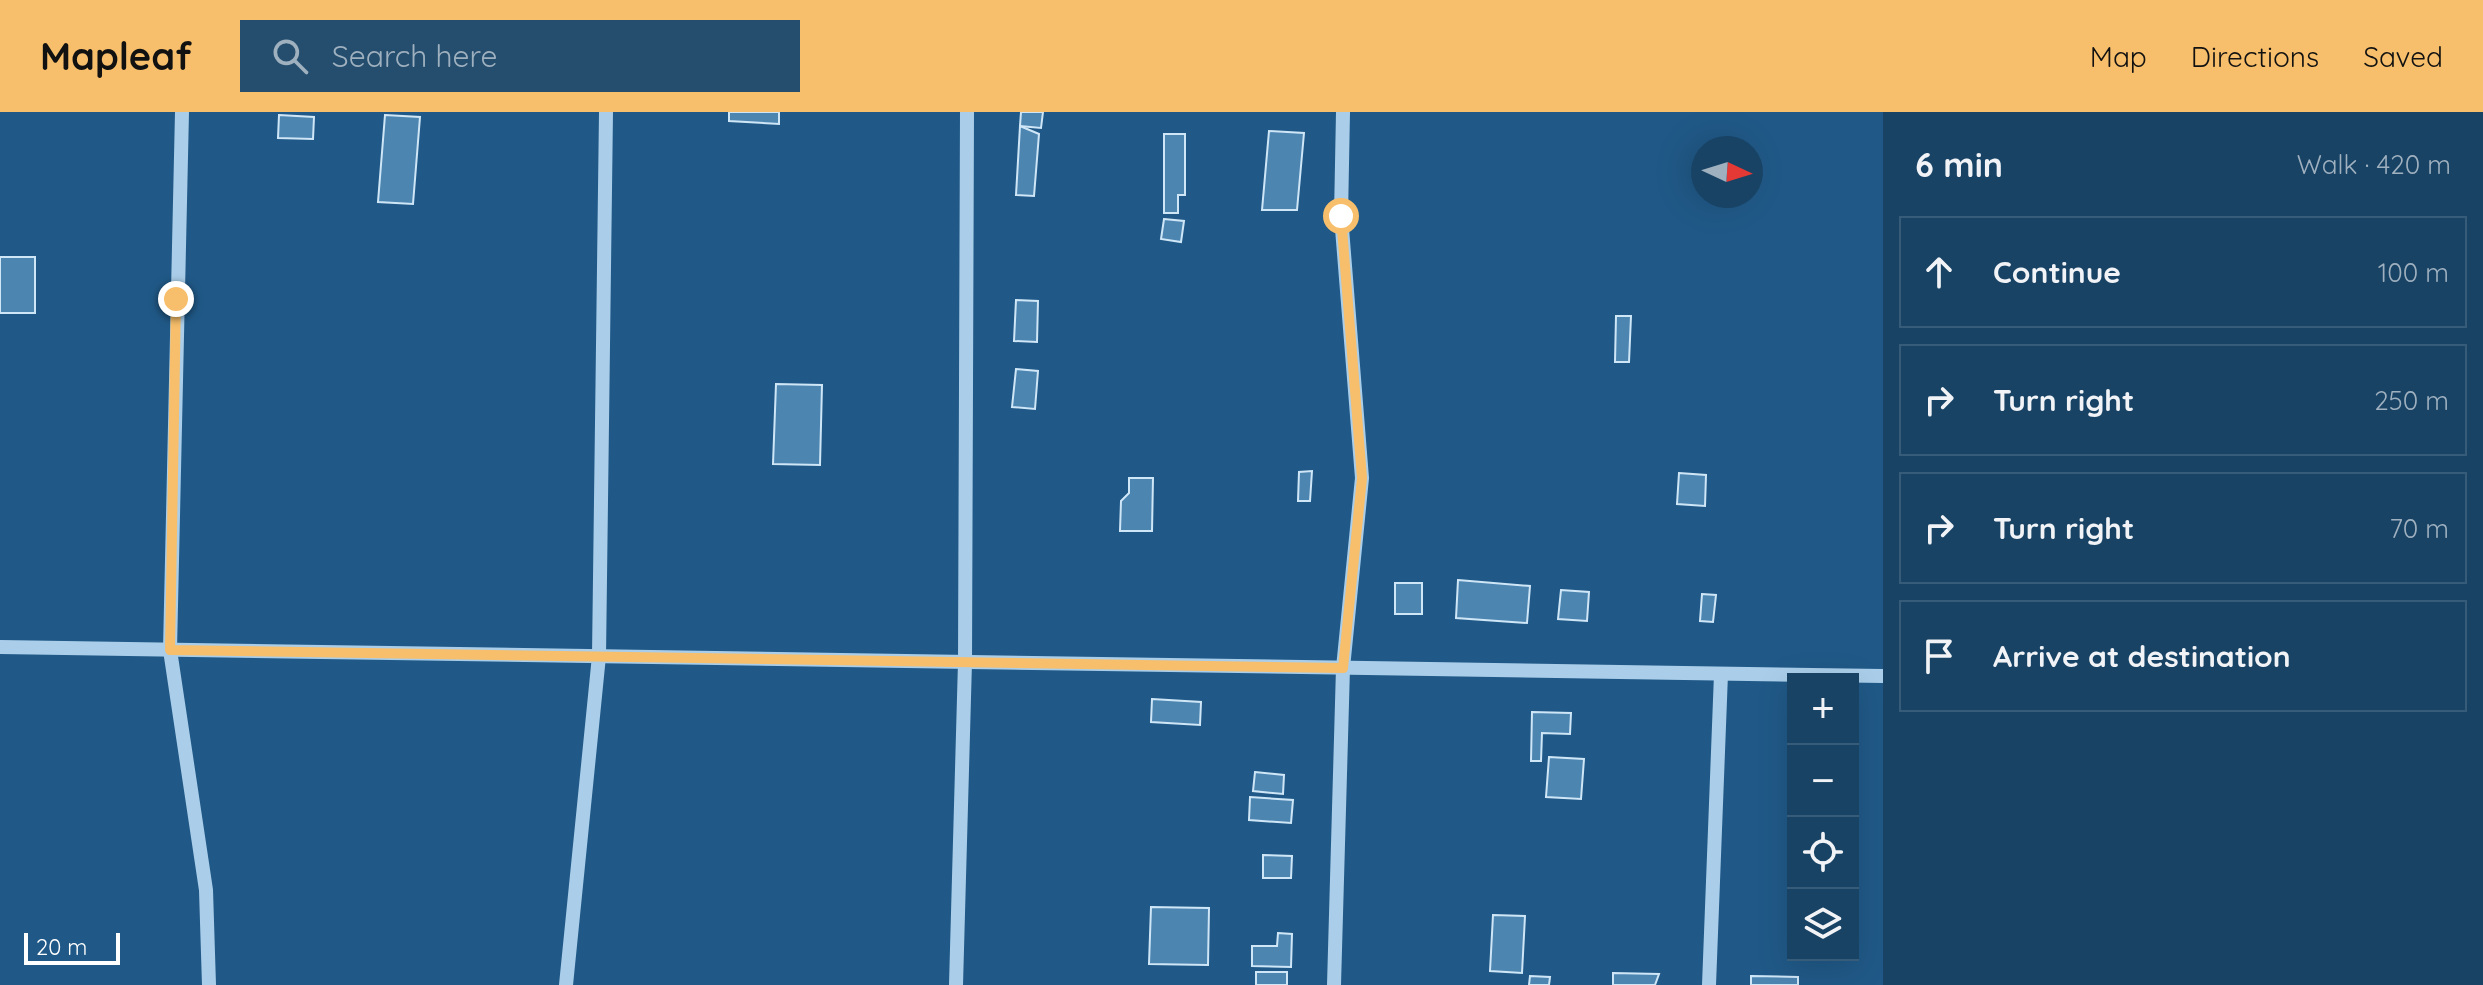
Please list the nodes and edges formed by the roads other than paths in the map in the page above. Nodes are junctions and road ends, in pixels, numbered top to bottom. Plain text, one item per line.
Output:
1 (182, 112) edge
2 (606, 112) edge
3 (967, 112) edge
4 (1343, 112) edge
5 (0, 647) edge
6 (170, 650) junction
7 (599, 656) junction
8 (965, 662) junction
9 (1343, 668) junction
10 (1721, 674) junction
11 (1883, 676) edge
12 (209, 985) edge
13 (566, 985) edge
14 (956, 985) edge
15 (1334, 985) edge
16 (1709, 985) edge

1 - 6 street
2 - 7 street
3 - 8 street
4 - 9 street
5 - 6 street
6 - 7 street
6 - 12 street
7 - 8 street
7 - 13 street
8 - 9 street
8 - 14 street
9 - 10 street
9 - 15 street
10 - 11 street
10 - 16 street

